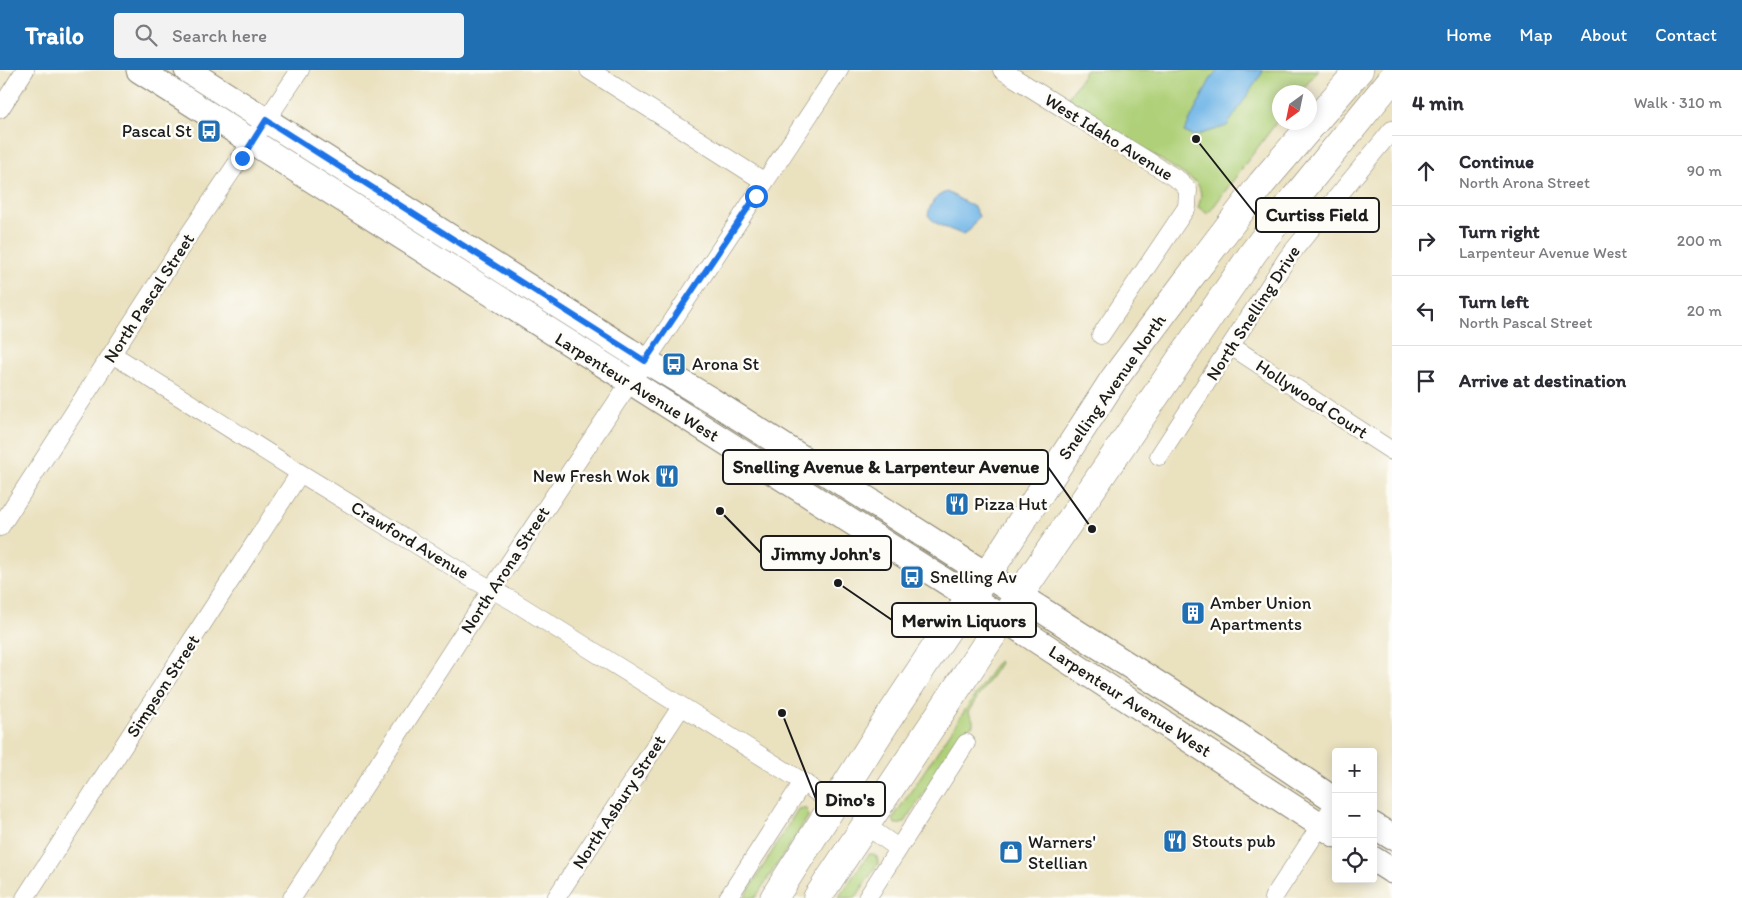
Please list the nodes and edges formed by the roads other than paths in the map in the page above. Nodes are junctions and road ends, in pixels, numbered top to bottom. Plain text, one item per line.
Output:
1 (26, 70) edge
2 (139, 70) edge
3 (187, 70) edge
4 (300, 70) edge
5 (589, 70) edge
6 (839, 70) edge
7 (1002, 70) edge
8 (1359, 70) edge
9 (1392, 79) edge
10 (0, 109) edge
11 (266, 120) junction
12 (1392, 130) edge
13 (252, 142) junction
14 (765, 182) junction
15 (1101, 334) dead end
16 (1231, 346) junction
17 (112, 354) junction
18 (645, 361) junction
19 (630, 382) junction
20 (1392, 451) edge
21 (1158, 456) dead end
22 (300, 473) junction
23 (0, 527) edge
24 (987, 575) junction
25 (492, 589) junction
26 (1020, 596) junction
27 (970, 597) junction
28 (1003, 619) junction
29 (682, 707) junction
30 (966, 743) dead end
31 (803, 782) junction
32 (1332, 798) edge
33 (834, 805) junction
34 (1332, 816) edge
35 (865, 825) junction
36 (1377, 828) edge
37 (1328, 830) edge
38 (1392, 837) edge
39 (898, 848) junction
40 (1377, 862) edge
41 (1392, 871) edge
42 (824, 887) edge
43 (25, 898) edge
44 (292, 898) edge
45 (556, 898) edge
46 (728, 898) edge
47 (774, 898) edge
48 (867, 898) edge
49 (1273, 898) edge

1 - 10 street
2 - 13 main road, Larpenteur Avenue West
3 - 11 main road, Larpenteur Avenue West
4 - 11 street, North Pascal Street
5 - 14 street
6 - 14 street, North Arona Street
7 - 15 street, West Idaho Avenue
8 - 24 main road, Snelling Avenue North
9 - 26 main road
11 - 13 street, North Pascal Street
11 - 18 main road, Larpenteur Avenue West
12 - 16 street, North Snelling Drive
13 - 17 street, North Pascal Street
13 - 19 main road, Larpenteur Avenue West
14 - 18 street, North Arona Street
16 - 20 street, Hollywood Court
16 - 21 street, North Snelling Drive
17 - 22 street, Crawford Avenue
17 - 23 street, North Pascal Street
18 - 19 street, North Arona Street
18 - 24 main road, Larpenteur Avenue West
19 - 25 street, North Arona Street
19 - 27 main road, Larpenteur Avenue West
22 - 25 street, Crawford Avenue
22 - 43 street, Simpson Street
24 - 26 main road, Larpenteur Avenue West
24 - 27 main road, Snelling Avenue North
25 - 29 street, Crawford Avenue
25 - 44 street, North Arona Street
26 - 28 main road
26 - 32 main road, Larpenteur Avenue West
27 - 28 main road, Larpenteur Avenue West
27 - 33 main road, Snelling Avenue North
28 - 35 main road
28 - 37 main road, Larpenteur Avenue West
29 - 31 street, Crawford Avenue
29 - 45 street, North Asbury Street
30 - 39 street
31 - 33 street, Crawford Avenue
31 - 46 street
33 - 42 main road
33 - 47 main road, Snelling Avenue North
34 - 37 street
35 - 39 street
35 - 42 main road
36 - 38 main road
37 - 49 street
39 - 48 street
40 - 41 main road

